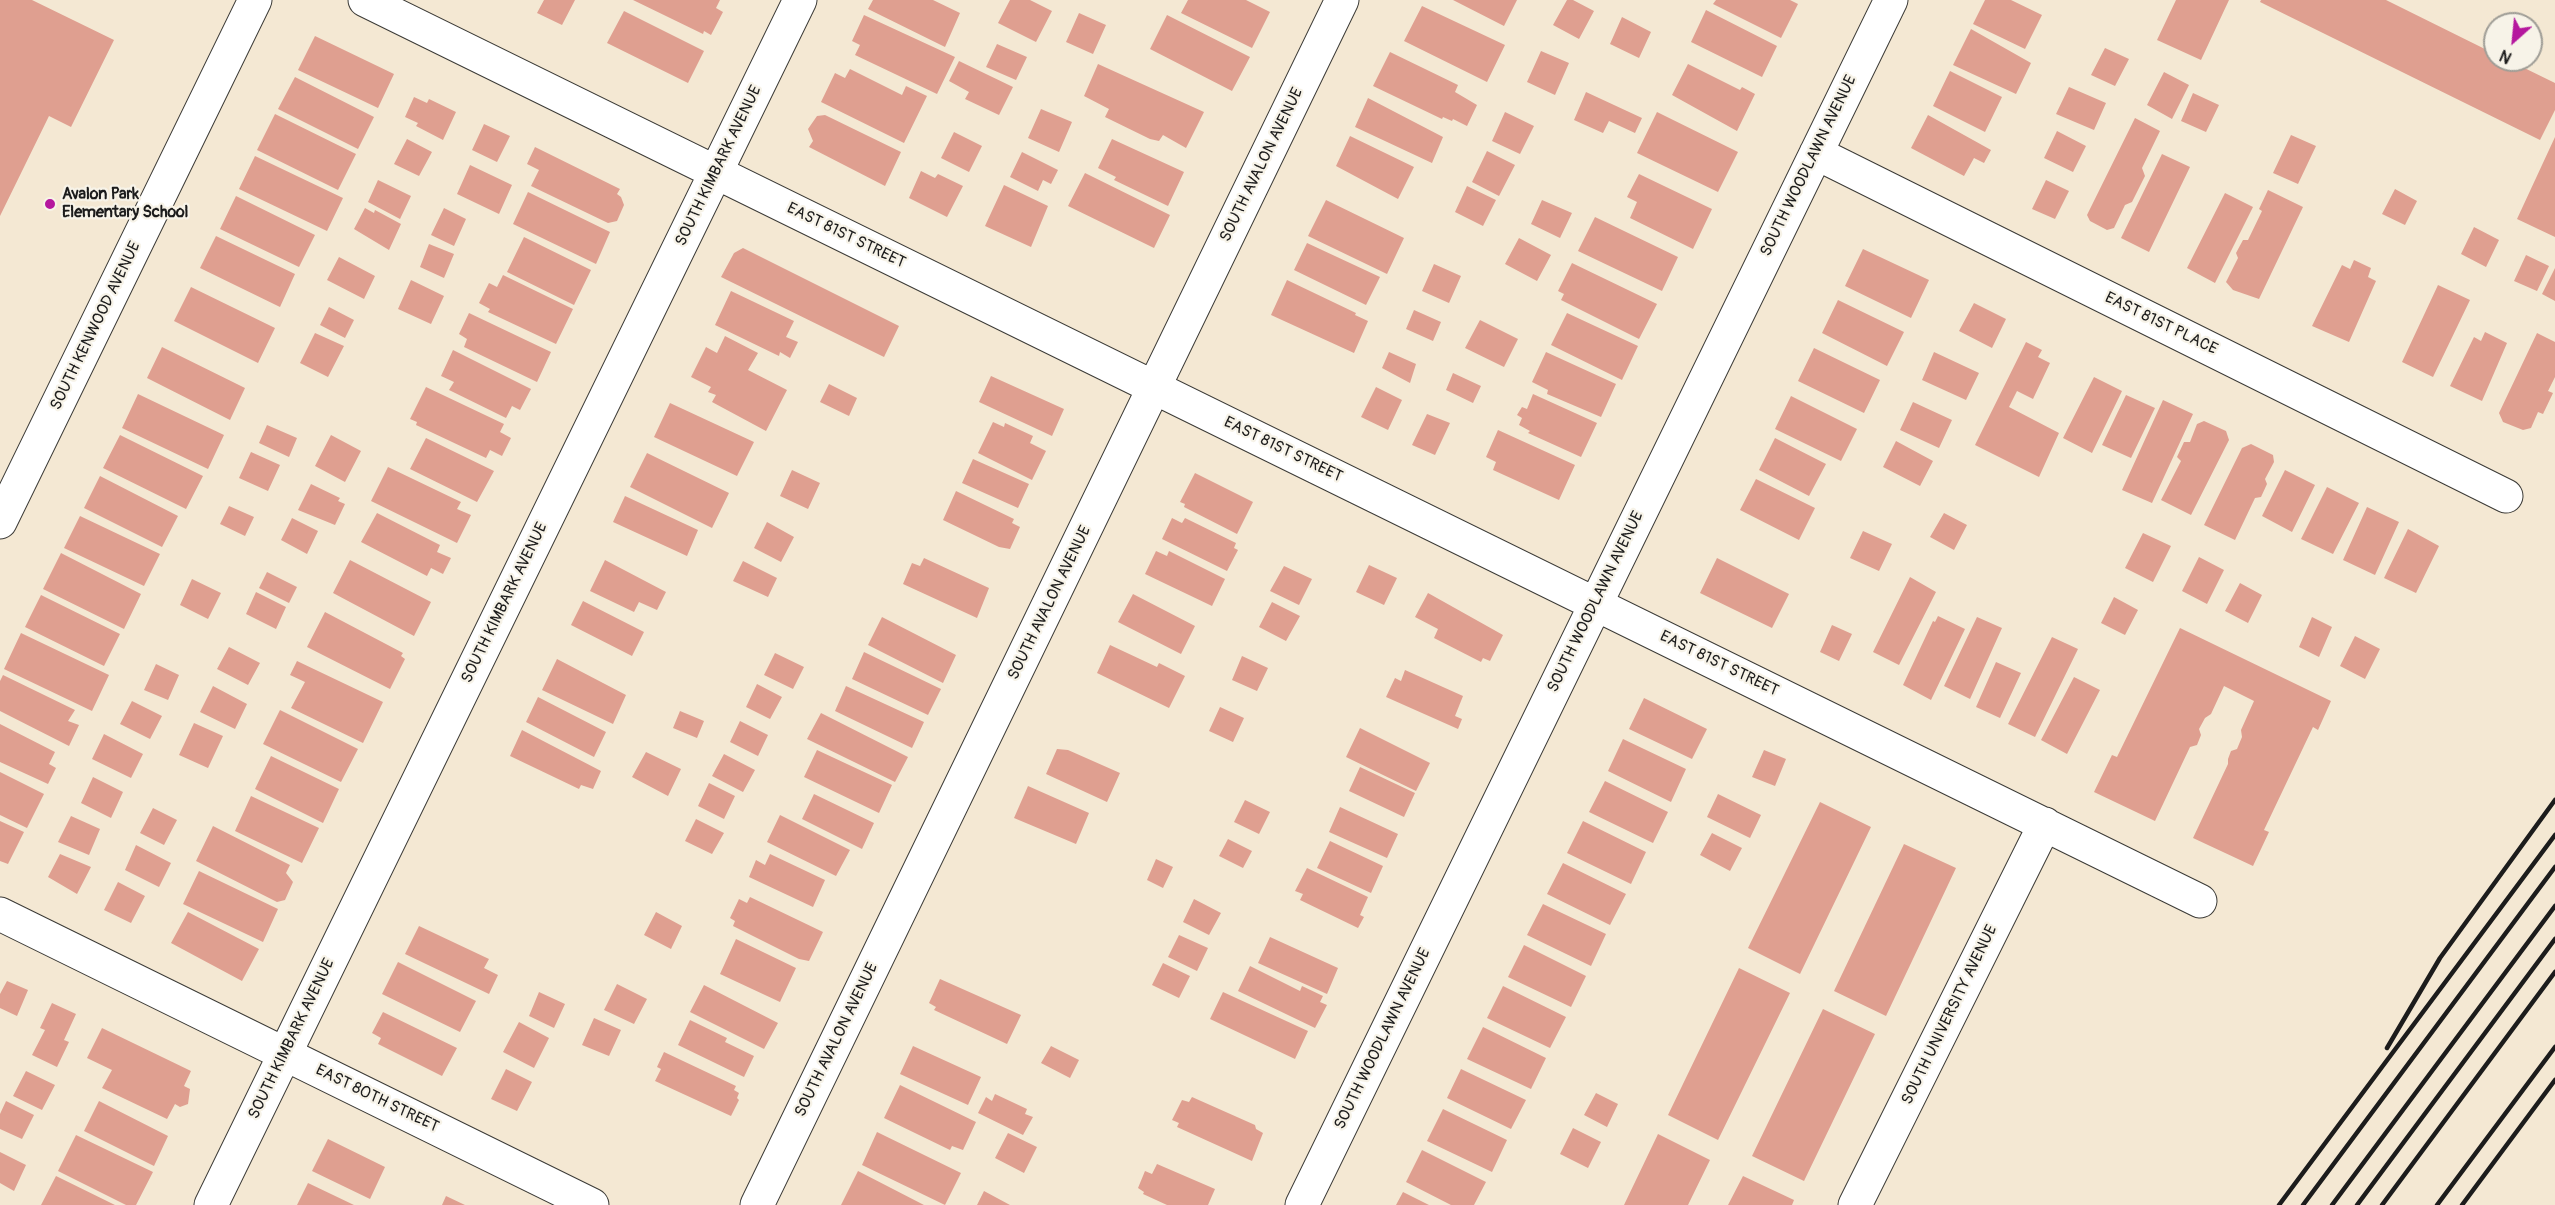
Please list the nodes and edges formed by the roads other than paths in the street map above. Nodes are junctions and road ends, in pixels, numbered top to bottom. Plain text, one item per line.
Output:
1 (255, 0) edge
2 (365, 0) edge
3 (800, 0) edge
4 (1342, 0) edge
5 (1891, 0) edge
6 (1816, 153) junction
7 (716, 173) junction
8 (1155, 386) junction
9 (2506, 496) dead end
10 (0, 522) edge
11 (1595, 604) junction
12 (2045, 825) junction
13 (2200, 901) dead end
14 (0, 914) edge
15 (285, 1054) junction
16 (211, 1205) edge
17 (592, 1205) edge
18 (757, 1205) edge
19 (1302, 1205) edge
20 (1856, 1205) edge

1 - 10 street, SOUTH KENWOOD AVENUE
2 - 7 street, EAST 81ST STREET
3 - 7 street, SOUTH KIMBARK AVENUE
4 - 8 street, SOUTH AVALON AVENUE
5 - 6 street, SOUTH WOODLAWN AVENUE
6 - 9 street, EAST 81ST PLACE
6 - 11 street, SOUTH WOODLAWN AVENUE
7 - 8 street, EAST 81ST STREET
7 - 15 street, SOUTH KIMBARK AVENUE
8 - 11 street, EAST 81ST STREET
8 - 18 street, SOUTH AVALON AVENUE
11 - 12 street, EAST 81ST STREET
11 - 19 street, SOUTH WOODLAWN AVENUE
12 - 13 street, EAST 81ST STREET
12 - 20 street, SOUTH UNIVERSITY AVENUE
14 - 15 street, EAST 80TH STREET
15 - 16 street, SOUTH KIMBARK AVENUE
15 - 17 street, EAST 80TH STREET

